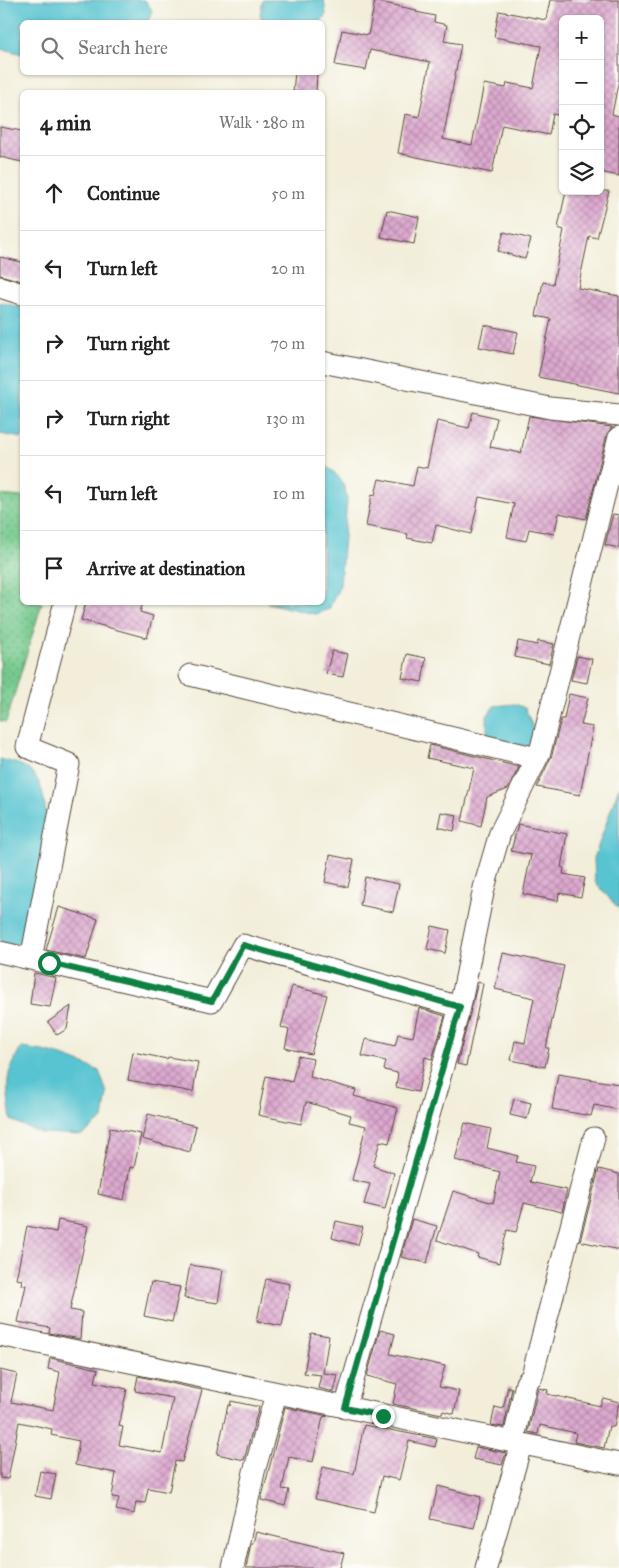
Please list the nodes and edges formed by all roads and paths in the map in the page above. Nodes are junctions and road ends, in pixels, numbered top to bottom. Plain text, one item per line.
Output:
1 (0, 287) edge
2 (20, 293) edge
3 (325, 363) edge
4 (619, 415) edge
5 (619, 437) edge
6 (64, 605) edge
7 (190, 675) dead end
8 (537, 758) junction
9 (0, 952) edge
10 (31, 958) junction
11 (460, 1007) junction
12 (594, 1138) dead end
13 (0, 1335) edge
14 (276, 1394) junction
15 (345, 1408) junction
16 (517, 1444) junction
17 (619, 1464) edge
18 (233, 1568) edge
19 (486, 1568) edge

1 - 2 street
3 - 4 street
5 - 8 street
6 - 10 street
7 - 8 street
8 - 11 street
9 - 10 street
10 - 11 street
11 - 15 street
12 - 16 street
13 - 14 street
14 - 15 street
14 - 18 street
15 - 16 street
16 - 17 street
16 - 19 street

